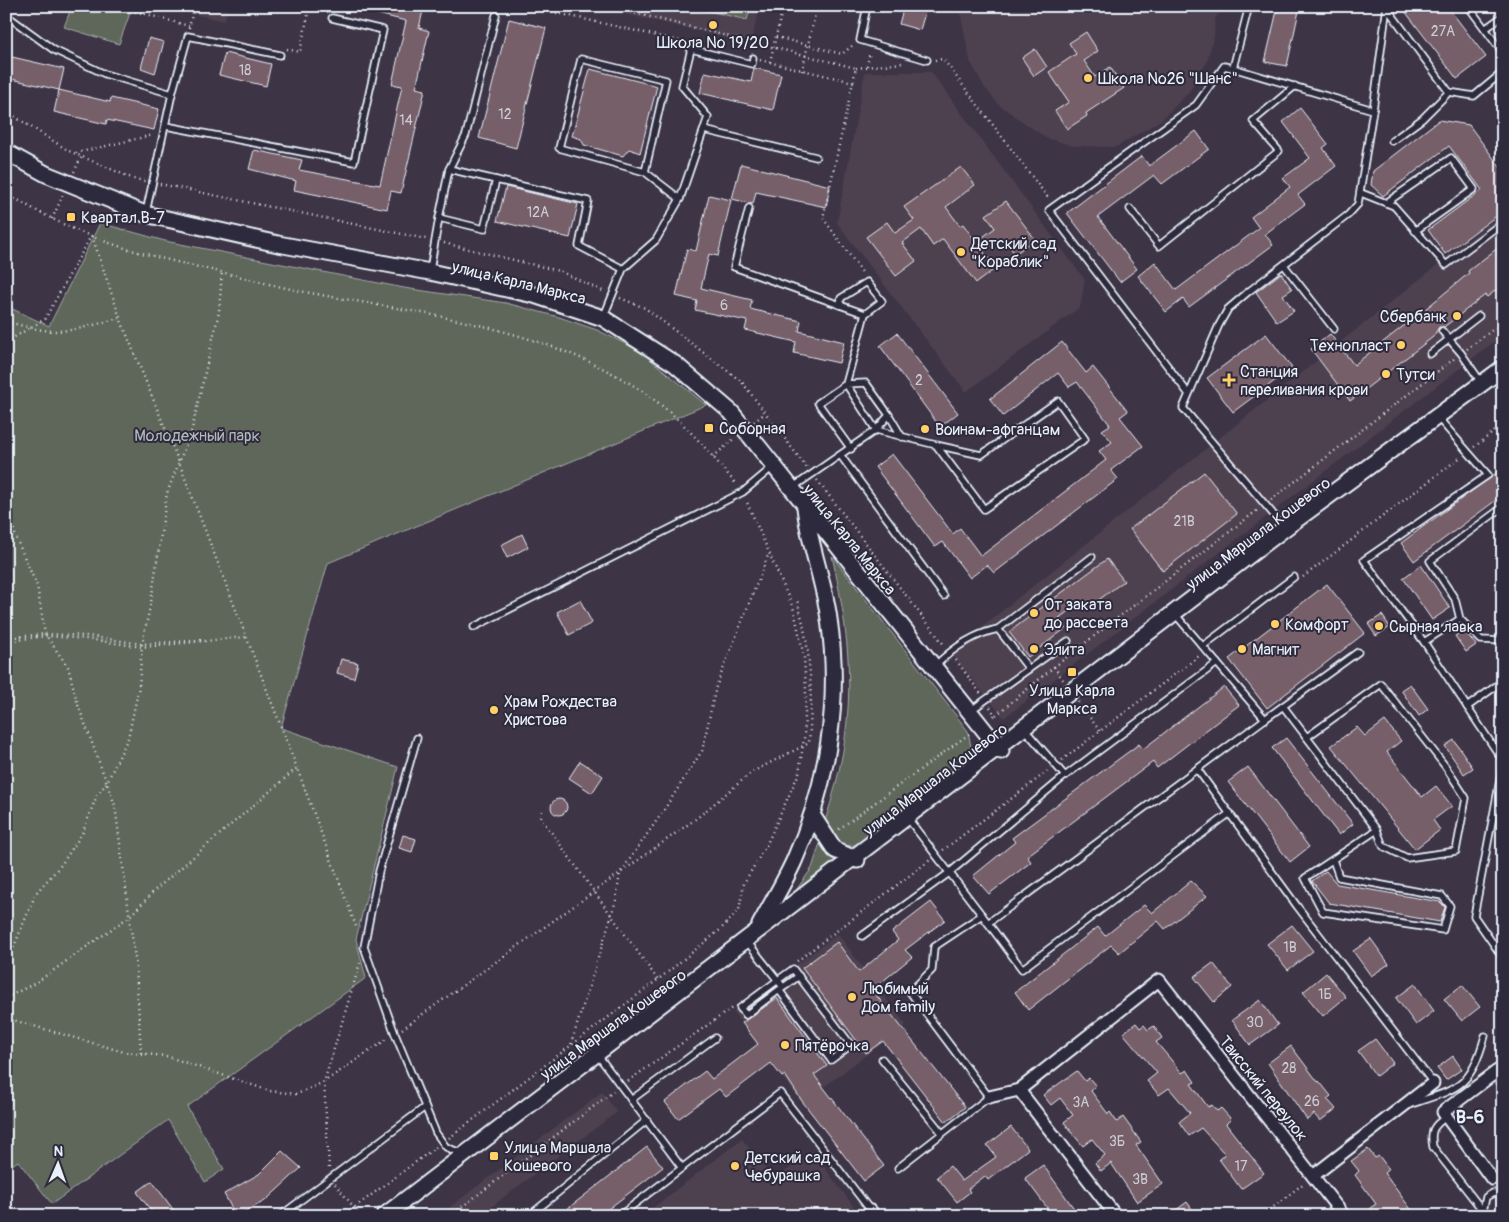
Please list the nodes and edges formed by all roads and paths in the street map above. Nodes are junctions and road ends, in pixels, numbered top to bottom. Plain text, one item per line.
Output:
1 (116, 6) edge
2 (194, 6) edge
3 (310, 6) edge
4 (527, 6) edge
5 (606, 6) edge
6 (783, 6) edge
7 (817, 6) edge
8 (867, 6) edge
9 (1249, 6) edge
10 (1468, 6) edge
11 (1387, 7) edge
12 (6, 15) edge
13 (496, 15) dead end
14 (1503, 16) edge
15 (332, 18) dead end
16 (190, 26) junction
17 (1485, 29) junction
18 (188, 36) junction
19 (776, 37) junction
20 (860, 40) junction
21 (687, 43) dead end
22 (872, 44) junction
23 (808, 45) junction
24 (282, 47) dead end
25 (774, 48) junction
26 (1503, 53) edge
27 (280, 55) dead end
28 (806, 55) junction
29 (753, 58) joint
30 (927, 60) junction
31 (770, 62) junction
32 (867, 66) junction
33 (856, 68) junction
34 (1233, 68) junction
35 (802, 71) junction
36 (1503, 72) edge
37 (853, 82) junction
38 (1294, 86) junction
39 (1449, 92) junction
40 (172, 94) junction
41 (1373, 110) junction
42 (6, 111) edge
43 (166, 126) junction
44 (704, 130) junction
45 (158, 134) dead end
46 (1392, 141) dead end
47 (6, 152) edge
48 (74, 153) junction
49 (816, 157) dead end
50 (6, 160) edge
51 (449, 169) junction
52 (645, 172) junction
53 (496, 180) junction
54 (154, 183) junction
55 (1361, 193) junction
56 (6, 194) edge
57 (680, 199) junction
58 (1386, 203) junction
59 (1055, 206) junction
60 (749, 208) dead end
61 (1130, 209) dead end
62 (146, 214) junction
63 (439, 218) junction
64 (1503, 222) edge
65 (1416, 231) junction
66 (92, 235) junction
67 (435, 241) junction
68 (1284, 265) junction
69 (622, 269) junction
70 (222, 272) junction
71 (430, 272) junction
72 (867, 282) junction
73 (612, 295) junction
74 (840, 305) junction
75 (865, 314) junction
76 (1479, 316) dead end
77 (120, 318) junction
78 (603, 318) junction
79 (6, 320) edge
80 (1503, 322) edge
81 (32, 329) junction
82 (1334, 329) dead end
83 (1442, 331) dead end
84 (1449, 339) junction
85 (6, 342) edge
86 (1461, 353) junction
87 (1430, 354) dead end
88 (1503, 368) edge
89 (1503, 375) edge
90 (846, 384) junction
91 (1483, 386) junction
92 (1188, 393) junction
93 (890, 415) junction
94 (1440, 420) junction
95 (1503, 425) edge
96 (876, 430) junction
97 (902, 437) junction
98 (936, 445) junction
99 (850, 449) junction
100 (1468, 452) junction
101 (841, 456) junction
102 (178, 460) junction
103 (772, 467) junction
104 (812, 474) junction
105 (790, 489) junction
106 (743, 492) junction
107 (6, 500) edge
108 (1503, 507) edge
109 (805, 508) junction
110 (1285, 528) junction
111 (770, 552) junction
112 (1092, 557) dead end
113 (1294, 577) dead end
114 (1301, 578) dead end
115 (944, 596) dead end
116 (797, 600) dead end
117 (1176, 615) junction
118 (1460, 619) junction
119 (474, 627) dead end
120 (998, 629) junction
121 (45, 635) junction
122 (246, 636) junction
123 (6, 639) edge
124 (1068, 641) dead end
125 (1503, 641) edge
126 (1424, 642) junction
127 (142, 646) junction
128 (1204, 648) junction
129 (950, 652) junction
130 (1358, 652) dead end
131 (1217, 663) junction
132 (933, 668) junction
133 (1054, 668) junction
134 (1030, 669) junction
135 (1503, 681) edge
136 (1072, 694) junction
137 (986, 700) junction
138 (1283, 706) junction
139 (1467, 707) junction
140 (968, 713) junction
141 (995, 715) junction
142 (1265, 719) junction
143 (980, 727) junction
144 (1100, 731) junction
145 (1027, 732) junction
146 (1307, 737) junction
147 (417, 738) dead end
148 (803, 748) junction
149 (998, 750) junction
150 (1503, 763) edge
151 (1055, 765) junction
152 (297, 768) junction
153 (1197, 769) junction
154 (1065, 776) junction
155 (1500, 777) junction
156 (106, 784) junction
157 (1503, 791) edge
158 (542, 810) dead end
159 (1230, 813) junction
160 (812, 815) junction
161 (909, 820) junction
162 (838, 830) dead end
163 (1377, 830) junction
164 (935, 856) junction
165 (854, 859) junction
166 (1333, 860) dead end
167 (620, 872) junction
168 (949, 873) junction
169 (594, 891) junction
170 (612, 915) junction
171 (982, 915) junction
172 (130, 916) junction
173 (988, 923) junction
174 (862, 936) dead end
175 (754, 938) junction
176 (364, 947) junction
177 (1503, 958) edge
178 (6, 966) edge
179 (799, 976) junction
180 (777, 979) junction
181 (658, 980) junction
182 (781, 989) junction
183 (6, 998) edge
184 (735, 1006) dead end
185 (6, 1018) edge
186 (395, 1034) junction
187 (1485, 1036) dead end
188 (715, 1038) dead end
189 (571, 1046) junction
190 (141, 1053) junction
191 (600, 1058) junction
192 (882, 1059) dead end
193 (1501, 1074) edge
194 (324, 1082) junction
195 (1433, 1083) joint
196 (621, 1086) junction
197 (1019, 1090) junction
198 (989, 1097) junction
199 (631, 1100) junction
200 (425, 1107) junction
201 (1400, 1108) junction
202 (1446, 1117) junction
203 (647, 1120) junction
204 (942, 1134) junction
205 (442, 1143) junction
206 (465, 1154) junction
207 (682, 1168) junction
208 (898, 1168) dead end
209 (1314, 1176) junction
210 (330, 1178) junction
211 (1492, 1179) joint
212 (1492, 1193) junction
213 (1503, 1194) edge
214 (1471, 1195) junction
215 (1486, 1197) junction
216 (354, 1207) junction
217 (872, 1213) edge
218 (1485, 1213) edge
219 (280, 1216) edge
220 (343, 1216) edge
221 (361, 1216) edge
222 (384, 1216) edge
223 (393, 1216) edge
224 (450, 1216) edge
225 (529, 1216) edge
226 (619, 1216) edge
227 (1116, 1216) edge
228 (1262, 1216) edge
229 (1344, 1216) edge

1 - 16 path
2 - 16 path
3 - 24 path
4 - 21 path
5 - 25 path
6 - 19 path
7 - 23 path
8 - 20 lane
9 - 34 lane
10 - 17 lane
11 - 39 lane
11 - 41 lane
12 - 40 lane
13 - 51 lane
14 - 17 lane
15 - 43 lane
16 - 18 path
17 - 26 lane
18 - 27 lane
18 - 40 lane
19 - 23 path
19 - 25 path
20 - 22 lane
20 - 23 path
22 - 30 lane
22 - 32 path
23 - 28 path
25 - 28 path
25 - 31 path
28 - 33 path
28 - 35 path
29 - 31 path
29 - 44 lane
30 - 32 path
30 - 59 path
31 - 35 path
32 - 33 path
33 - 37 path
34 - 38 lane
34 - 59 lane
35 - 37 path
36 - 39 lane
37 - 72 path
38 - 41 lane
38 - 61 lane
39 - 46 lane
40 - 43 lane
41 - 55 lane
42 - 48 path
43 - 54 lane
44 - 49 lane
44 - 57 lane
45 - 48 path
47 - 62 street
48 - 54 path
50 - 103 street, улица Карла Маркса
51 - 53 lane
51 - 63 lane
52 - 52 lane
52 - 57 lane
53 - 63 lane
53 - 69 lane
54 - 62 lane
54 - 67 path
55 - 58 lane
55 - 68 lane
56 - 66 path
57 - 69 lane
58 - 65 lane
58 - 65 lane
59 - 92 lane
60 - 74 lane
62 - 71 street
63 - 67 lane
64 - 65 lane
66 - 70 path
66 - 77 path
66 - 81 path
67 - 71 lane
67 - 73 path
68 - 82 lane
68 - 92 lane
69 - 73 lane
70 - 102 path
70 - 106 path
71 - 78 street
72 - 74 lane
72 - 75 lane
73 - 78 lane
73 - 104 path
74 - 75 lane
75 - 90 lane
76 - 84 lane
77 - 81 path
77 - 102 path
78 - 103 street
79 - 81 path
80 - 86 path
81 - 85 path
83 - 84 lane
84 - 86 lane
84 - 87 lane
86 - 91 lane
86 - 133 path
88 - 91 street
89 - 91 street, улица Маршала Кошевого
90 - 93 lane
90 - 96 lane
90 - 99 lane
91 - 94 street, улица Маршала Кошевого
91 - 110 street
92 - 110 lane
93 - 96 lane
93 - 97 lane
94 - 100 lane
94 - 117 street, улица Маршала Кошевого
95 - 100 path
96 - 97 lane
96 - 99 lane
97 - 98 lane
98 - 98 lane
99 - 101 lane
100 - 114 path
100 - 126 lane
101 - 104 lane
101 - 115 lane
102 - 122 path
102 - 127 path
103 - 105 street, улица Карла Маркса
103 - 106 lane
104 - 105 lane
104 - 129 path
105 - 109 street, улица Карла Маркса
106 - 111 path
106 - 119 lane
107 - 121 path
108 - 118 lane
109 - 132 street, улица Карла Маркса
109 - 160 street
110 - 117 street
111 - 148 path
111 - 167 path
112 - 120 lane
113 - 128 lane
116 - 148 path
117 - 128 lane
117 - 136 street, улица Маршала Кошевого
118 - 125 lane
118 - 126 lane
120 - 129 lane
120 - 134 lane
121 - 123 path
121 - 127 path
121 - 156 path
122 - 127 path
122 - 152 path
124 - 134 lane
126 - 139 lane
127 - 156 path
128 - 131 lane
128 - 144 path
129 - 132 lane
129 - 137 path
130 - 138 lane
131 - 142 lane
131 - 154 lane
132 - 140 street, улица Карла Маркса
133 - 136 path
133 - 141 path
134 - 137 lane
135 - 139 lane
136 - 144 path
136 - 145 street, улица Маршала Кошевого
136 - 149 street
137 - 140 lane
137 - 141 path
138 - 142 lane
138 - 146 lane
139 - 150 lane
140 - 143 street, улица Карла Маркса
141 - 143 path
142 - 153 lane
143 - 149 street, улица Карла Маркса
143 - 162 path
144 - 151 path
145 - 149 street, улица Маршала Кошевого
145 - 151 lane
146 - 163 lane
146 - 163 lane
147 - 176 lane
148 - 167 path
148 - 181 path
149 - 161 street, улица Маршала Кошевого
149 - 165 street
150 - 155 lane
151 - 154 lane
151 - 164 path
152 - 172 path
152 - 176 path
153 - 159 lane
153 - 173 lane
154 - 168 lane
155 - 157 lane
155 - 177 lane
156 - 172 path
156 - 178 path
158 - 169 path
159 - 173 lane
159 - 195 lane
160 - 165 street
160 - 175 street
161 - 164 lane
161 - 165 street, улица Маршала Кошевого
163 - 166 lane
164 - 168 lane
164 - 180 path
165 - 175 street, улица Маршала Кошевого
167 - 169 path
167 - 170 path
168 - 171 lane
168 - 174 lane
169 - 170 path
169 - 186 path
170 - 181 path
170 - 189 path
171 - 173 lane
171 - 198 lane
172 - 183 path
172 - 190 path
175 - 180 lane
175 - 191 street, улица Маршала Кошевого
175 - 206 street
176 - 186 lane
176 - 194 path
179 - 180 lane
179 - 182 lane
179 - 182 lane
180 - 182 lane
180 - 182 lane
181 - 189 path
184 - 196 path
185 - 190 path
186 - 194 path
186 - 200 lane
187 - 201 lane
188 - 199 lane
189 - 205 path
190 - 194 path
191 - 196 lane
191 - 223 street, улица Маршала Кошевого
192 - 204 lane
193 - 202 street
194 - 210 path
195 - 201 street
196 - 199 lane
196 - 224 path
197 - 198 street
197 - 209 street, Таисский переулок
197 - 227 street
198 - 204 lane
199 - 203 lane
200 - 205 lane
200 - 210 lane
201 - 209 street
202 - 211 street
202 - 214 lane
203 - 207 lane
203 - 225 lane
204 - 208 lane
205 - 206 lane
205 - 216 path
206 - 222 street
207 - 217 lane
207 - 226 lane
209 - 228 path
209 - 229 street, Таисский переулок
210 - 216 path
210 - 219 lane
211 - 212 lane
212 - 213 lane
212 - 215 lane
214 - 215 lane
214 - 218 lane
215 - 218 lane
216 - 220 path
216 - 221 path

